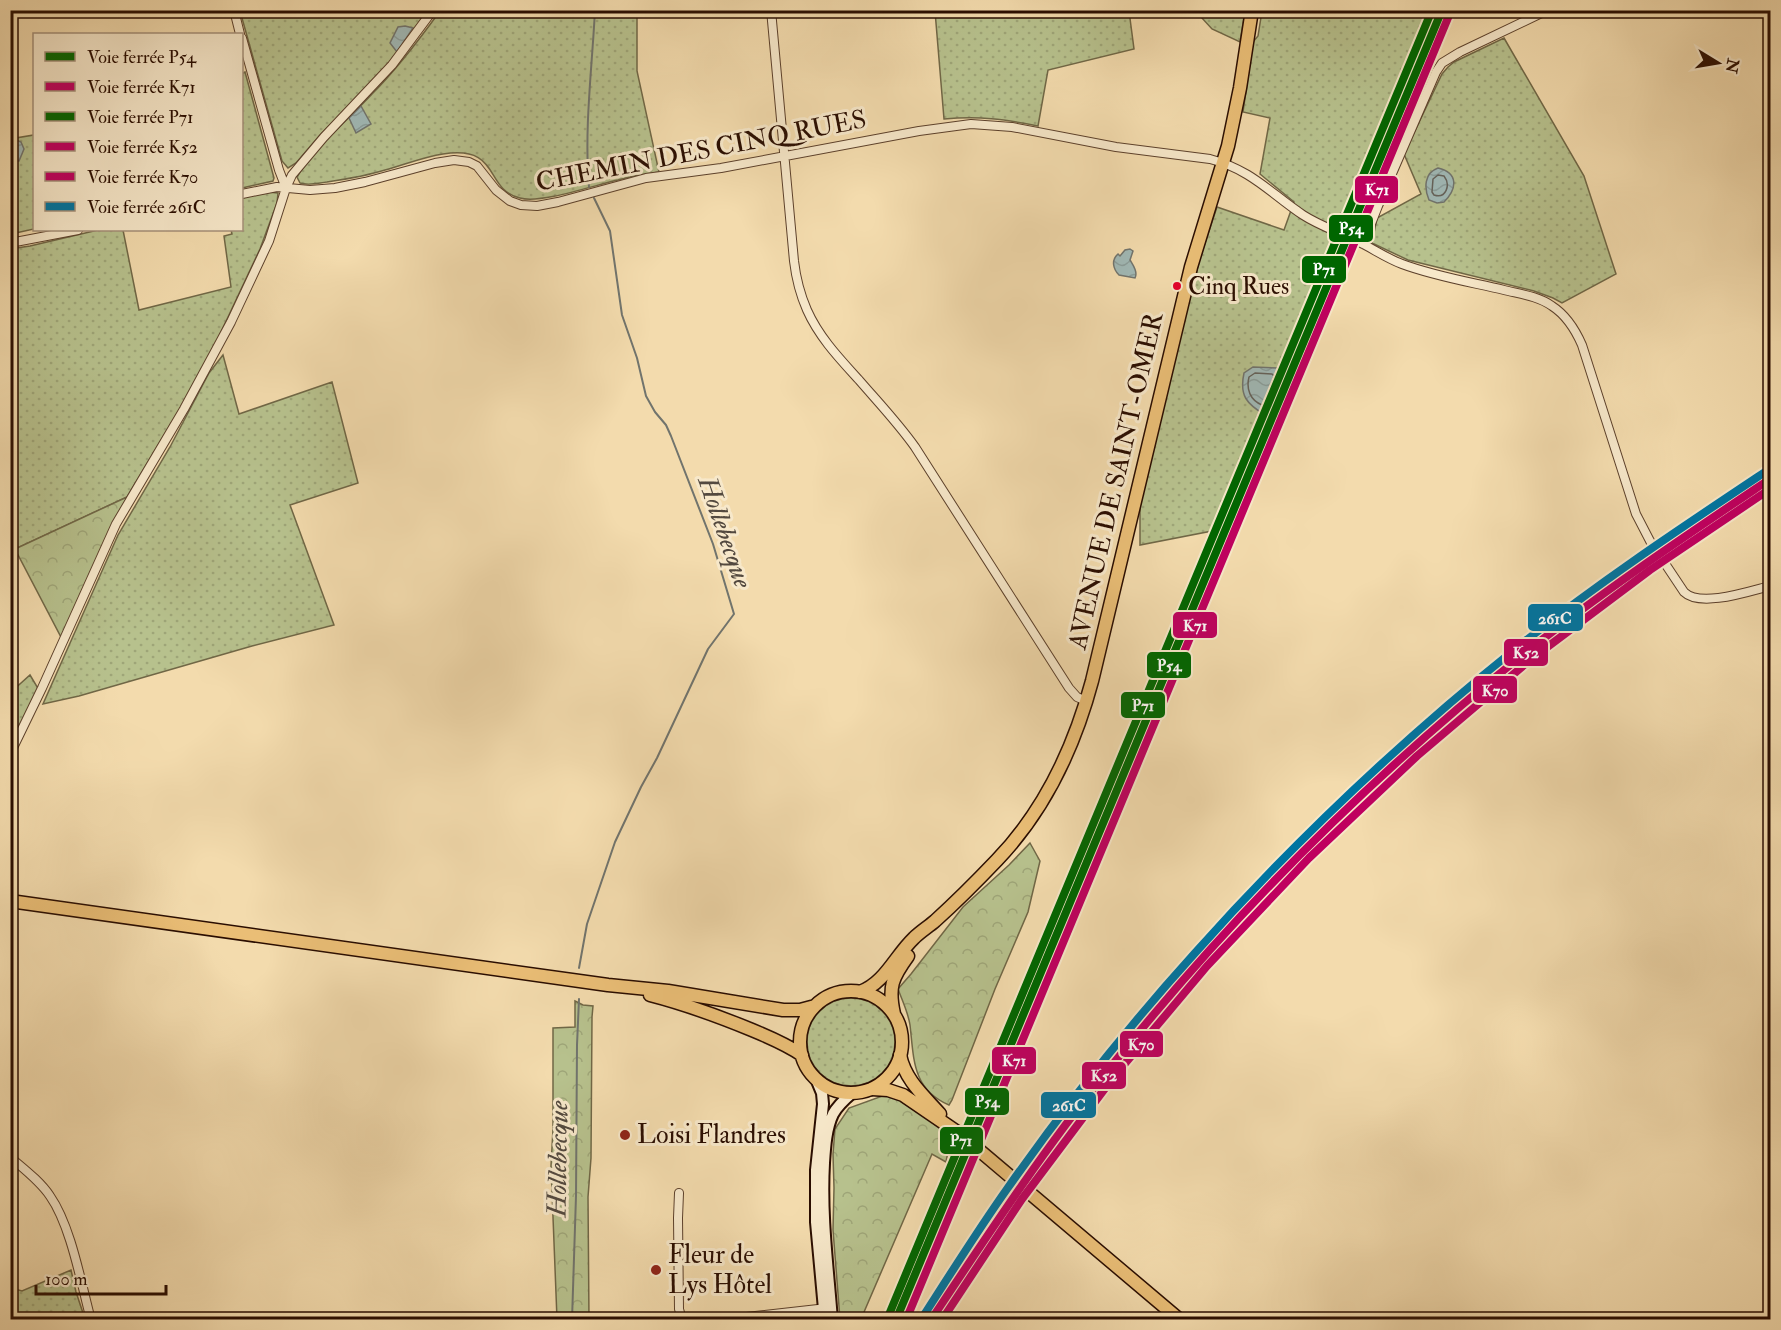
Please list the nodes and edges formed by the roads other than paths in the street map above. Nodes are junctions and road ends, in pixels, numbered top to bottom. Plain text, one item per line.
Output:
1 (234, 10) edge
2 (433, 10) edge
3 (771, 10) edge
4 (1252, 10) edge
5 (1548, 10) edge
6 (240, 33) edge
7 (243, 43) edge
8 (784, 157) junction
9 (1223, 163) junction
10 (286, 188) junction
11 (243, 194) edge
12 (73, 231) edge
13 (10, 243) edge
14 (1364, 244) junction
15 (1770, 586) edge
16 (1086, 701) junction
17 (10, 754) edge
18 (10, 901) edge
19 (936, 919) junction
20 (608, 985) junction
21 (860, 992) junction
22 (815, 1006) junction
23 (894, 1015) junction
24 (801, 1055) junction
25 (900, 1055) junction
26 (817, 1081) junction
27 (872, 1089) junction
28 (852, 1093) junction
29 (960, 1134) junction
30 (10, 1157) edge
31 (679, 1193) dead end
32 (826, 1312) edge
33 (91, 1320) edge
34 (684, 1320) edge
35 (719, 1320) edge
36 (832, 1320) edge
37 (1180, 1320) edge

1 - 6 street
2 - 10 street
3 - 8 street
4 - 9 main road, AVENUE DE SAINT-OMER
5 - 14 street
7 - 10 street
8 - 9 street, CHEMIN DES CINQ RUES
8 - 10 street, CHEMIN DES CINQ RUES
8 - 16 street
9 - 14 street, CHEMIN DES CINQ RUES
9 - 16 main road, AVENUE DE SAINT-OMER
10 - 11 street, CHEMIN DES CINQ RUES
10 - 17 street
12 - 13 street
14 - 15 street, CHEMIN DES CINQ RUES
16 - 19 main road, AVENUE DE SAINT-OMER
18 - 20 main road
19 - 21 main road, AVENUE DE SAINT-OMER
19 - 23 main road, AVENUE DE SAINT-OMER
20 - 22 main road
20 - 24 main road
21 - 22 main road
21 - 23 main road
22 - 24 main road
23 - 25 main road
24 - 26 main road
25 - 27 main road
25 - 29 main road
26 - 28 main road
26 - 32 main road
27 - 28 main road
27 - 29 main road
28 - 32 main road
29 - 37 main road
30 - 33 street
31 - 34 street
32 - 35 street
32 - 36 main road

